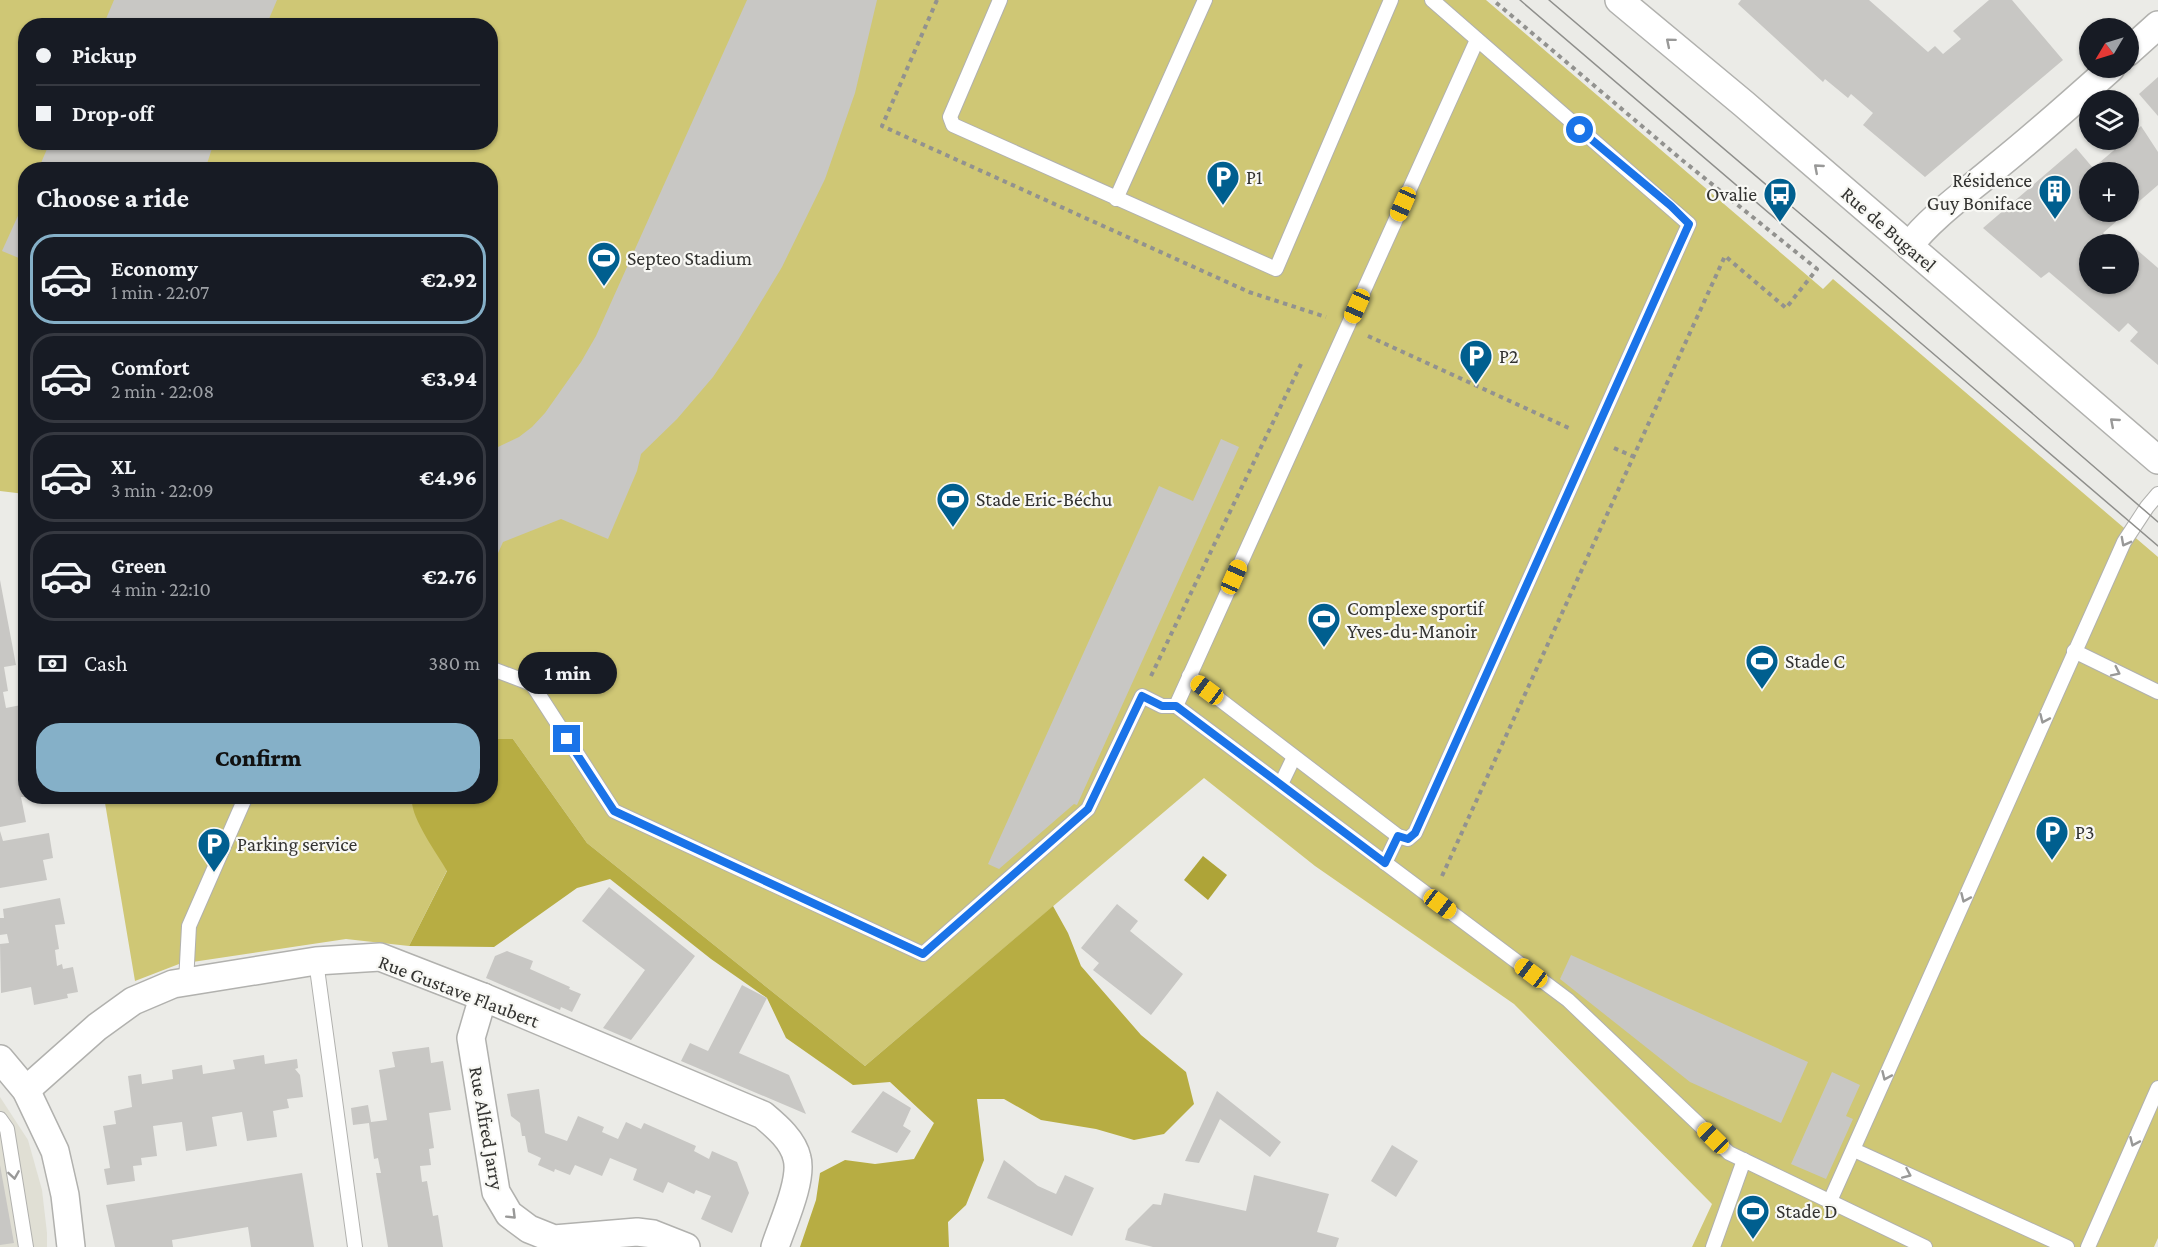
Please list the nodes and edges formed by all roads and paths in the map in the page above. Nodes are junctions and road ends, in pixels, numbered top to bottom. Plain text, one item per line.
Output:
1 (1000, 0) edge
2 (1205, 0) edge
3 (1391, 0) edge
4 (1432, 0) edge
5 (1619, 0) edge
6 (2158, 25) edge
7 (1478, 39) junction
8 (2139, 42) edge
9 (2100, 78) edge
10 (1116, 199) junction
11 (1909, 246) junction
12 (1327, 310) dead end
13 (1319, 326) dead end
14 (1305, 356) dead end
15 (2158, 460) edge
16 (2158, 494) edge
17 (2074, 651) junction
18 (498, 671) edge
19 (1189, 676) junction
20 (2158, 692) edge
21 (1142, 696) junction
22 (1176, 706) junction
23 (1294, 757) junction
24 (1281, 784) junction
25 (242, 804) edge
26 (1398, 836) junction
27 (1385, 863) junction
28 (316, 961) junction
29 (186, 982) junction
30 (483, 997) junction
31 (0, 1059) edge
32 (2158, 1088) edge
33 (26, 1090) junction
34 (0, 1119) edge
35 (1854, 1150) junction
36 (1744, 1160) junction
37 (1830, 1201) junction
38 (26, 1247) edge
39 (71, 1247) edge
40 (355, 1247) edge
41 (686, 1247) edge
42 (775, 1247) edge
43 (1713, 1247) edge
44 (1925, 1247) edge
45 (2067, 1247) edge
46 (2088, 1247) edge

1 - 10 lane
2 - 10 lane
3 - 10 lane
4 - 7 lane
11 -> 5 street, Rue de Bugarel
6 - 8 street
7 - 19 lane
7 - 26 lane
9 - 11 street
15 -> 11 street, Rue de Bugarel
12 - 13 path
14 - 21 path
16 -> 17 lane
17 -> 20 lane
17 -> 35 lane
18 - 21 lane
19 - 22 lane
19 - 23 lane
21 - 22 lane
22 - 24 lane
23 - 24 lane
23 - 26 lane
24 - 27 lane
25 - 29 lane
26 - 27 lane
27 - 36 lane
28 - 29 street, Rue Gustave Flaubert
28 - 30 street, Rue Gustave Flaubert
28 - 40 lane
29 - 33 street, Rue Gustave Flaubert
30 -> 41 street, Rue Alfred Jarry
30 - 42 street, Rue Gustave Flaubert
31 - 33 street
32 -> 46 lane
33 - 39 street
34 -> 38 lane
35 - 37 lane
35 -> 45 lane
36 - 37 lane
36 - 43 lane
37 - 44 lane

